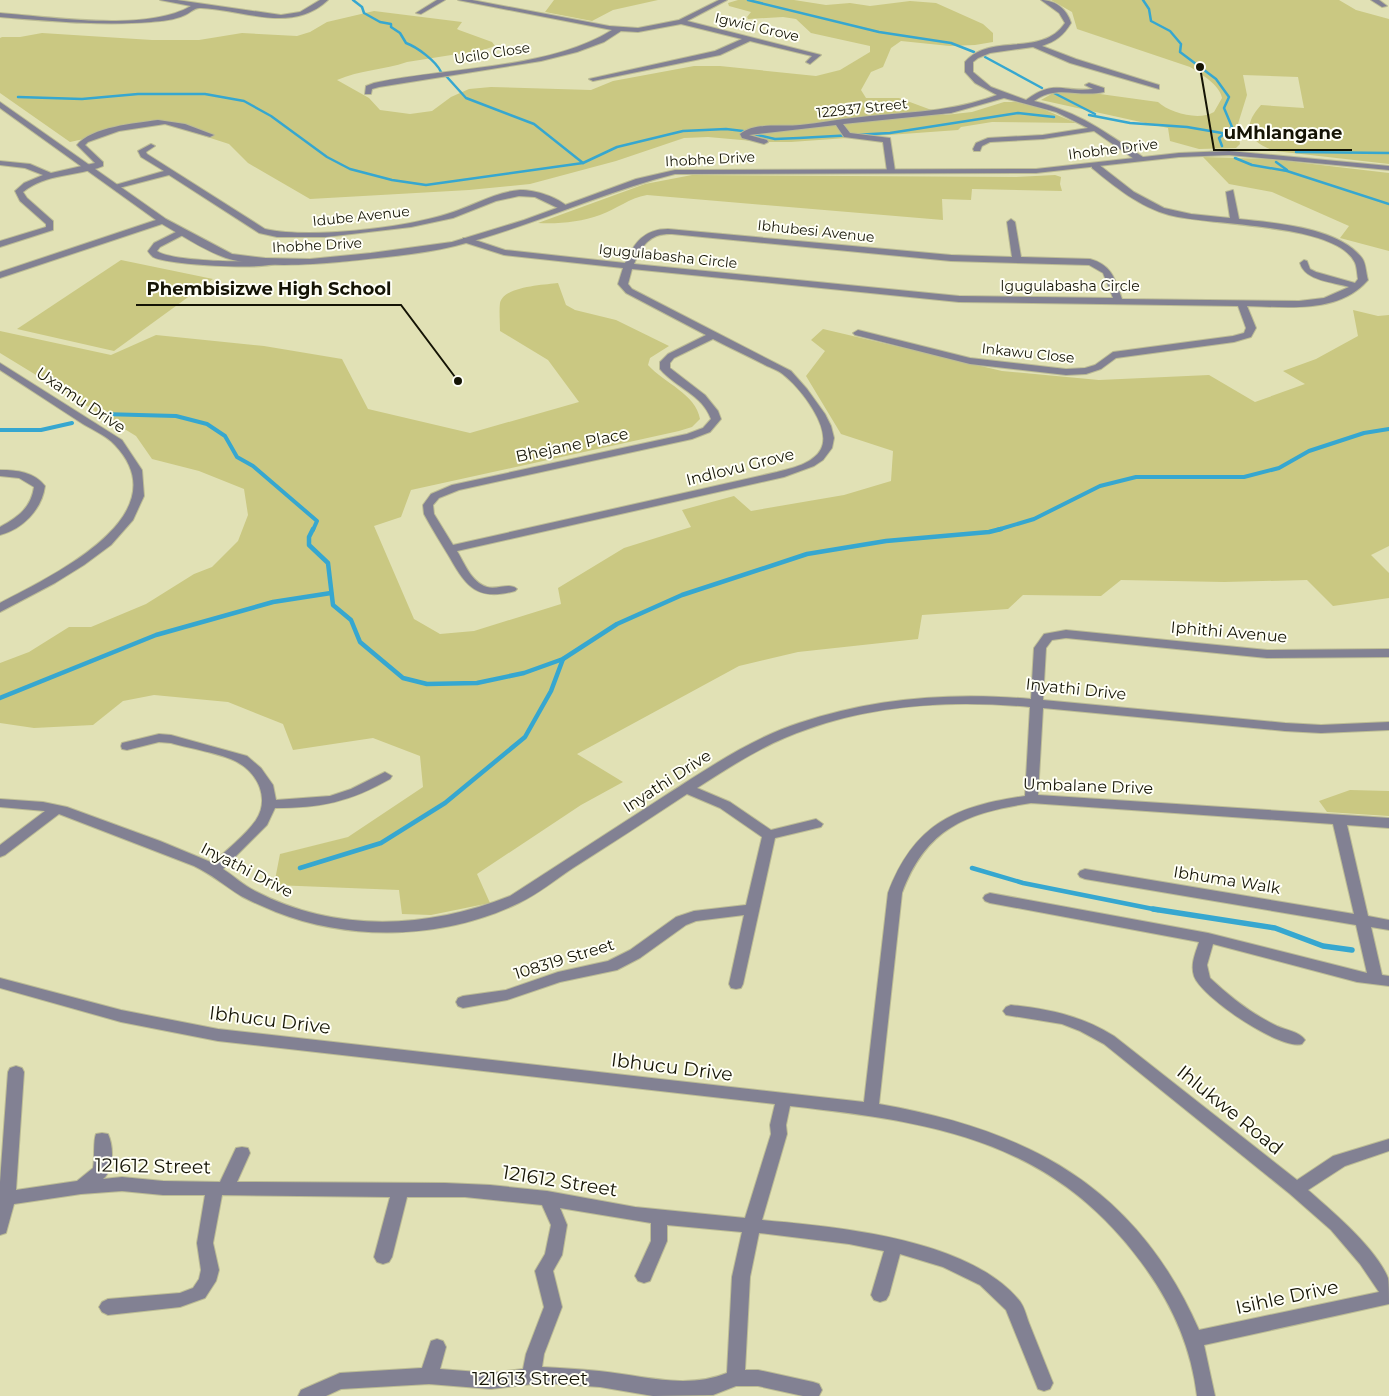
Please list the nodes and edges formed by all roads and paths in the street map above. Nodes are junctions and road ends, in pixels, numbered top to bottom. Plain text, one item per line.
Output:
1 (163, 0) edge
2 (325, 0) edge
3 (442, 0) edge
4 (460, 0) edge
5 (724, 0) edge
6 (1044, 0) edge
7 (1374, 0) edge
8 (196, 6) junction
9 (1384, 6) dead end
10 (419, 13) dead end
11 (0, 15) edge
12 (681, 22) junction
13 (619, 29) junction
14 (750, 38) junction
15 (1034, 45) junction
16 (810, 62) dead end
17 (593, 79) dead end
18 (1089, 85) dead end
19 (1156, 87) dead end
20 (368, 92) dead end
21 (1004, 95) junction
22 (1028, 102) junction
23 (1, 106) edge
24 (838, 122) junction
25 (1094, 129) junction
26 (210, 135) dead end
27 (764, 142) dead end
28 (151, 146) dead end
29 (977, 149) dead end
30 (1140, 159) junction
31 (0, 163) edge
32 (1095, 166) junction
33 (92, 168) junction
34 (1389, 168) edge
35 (891, 171) junction
36 (170, 172) junction
37 (51, 177) junction
38 (118, 187) junction
39 (1230, 192) dead end
40 (566, 208) junction
41 (163, 221) junction
42 (1234, 221) junction
43 (1011, 222) dead end
44 (182, 232) junction
45 (466, 240) junction
46 (0, 244) edge
47 (1017, 259) junction
48 (276, 262) junction
49 (1304, 263) dead end
50 (628, 266) junction
51 (0, 275) edge
52 (1356, 286) junction
53 (1118, 300) junction
54 (1242, 304) junction
55 (858, 333) dead end
56 (715, 334) junction
57 (0, 366) edge
58 (0, 473) edge
59 (0, 532) edge
60 (452, 549) junction
61 (511, 590) dead end
62 (1, 606) edge
63 (1389, 653) edge
64 (1036, 702) junction
65 (1389, 726) edge
66 (127, 746) dead end
67 (385, 776) dead end
68 (687, 789) junction
69 (1031, 799) junction
70 (0, 803) edge
71 (270, 804) junction
72 (57, 809) junction
73 (1340, 820) junction
74 (816, 824) dead end
75 (1389, 824) edge
76 (769, 835) junction
77 (0, 852) edge
78 (214, 870) junction
79 (1085, 874) dead end
80 (990, 898) dead end
81 (753, 909) junction
82 (1362, 920) junction
83 (1389, 925) edge
84 (1208, 938) junction
85 (1382, 981) edge
86 (0, 983) edge
87 (736, 984) dead end
88 (463, 1002) dead end
89 (1011, 1011) dead end
90 (1297, 1040) dead end
91 (16, 1072) dead end
92 (784, 1100) junction
93 (871, 1109) junction
94 (102, 1139) dead end
95 (1389, 1145) edge
96 (242, 1153) dead end
97 (82, 1187) junction
98 (220, 1188) junction
99 (1296, 1189) junction
100 (400, 1190) junction
101 (547, 1198) junction
102 (4, 1199) edge
103 (660, 1217) junction
104 (753, 1227) junction
105 (0, 1228) edge
106 (894, 1246) junction
107 (383, 1257) dead end
108 (644, 1276) dead end
109 (880, 1295) dead end
110 (1389, 1295) edge
111 (108, 1308) dead end
112 (1194, 1339) junction
113 (437, 1347) dead end
114 (429, 1376) junction
115 (530, 1377) junction
116 (736, 1378) junction
117 (1044, 1383) dead end
118 (336, 1388) edge
119 (813, 1390) dead end
120 (307, 1396) edge
121 (1206, 1396) edge

1 - 8 street
2 - 8 street
3 - 10 street
4 - 13 street
5 - 12 street
6 - 15 street
7 - 9 street
8 - 11 street
12 - 13 street
12 - 14 street, Igwici Grove
13 - 20 street, Ucilo Close
14 - 16 street, Igwici Grove
14 - 17 street
15 - 19 street
15 - 21 street
18 - 22 street
21 - 22 street
21 - 24 street, 122937 Street
22 - 25 street
23 - 33 street, Ihobhe Drive
24 - 27 street, 122937 Street
24 - 35 street
25 - 29 street
25 - 30 street
26 - 33 street
28 - 36 street, Idube Avenue
30 - 32 street, Ihobhe Drive
30 - 34 street, Ihobhe Drive
31 - 37 street
32 - 35 street, Ihobhe Drive
32 - 42 street
33 - 37 street
33 - 38 street, Ihobhe Drive
35 - 40 street, Ihobhe Drive
36 - 38 street
36 - 40 street, Idube Avenue
37 - 46 street
38 - 41 street, Ihobhe Drive
39 - 42 street
40 - 45 street, Ihobhe Drive
41 - 44 street, Ihobhe Drive
41 - 51 street
42 - 52 street
43 - 47 street
44 - 48 street, Ihobhe Drive
44 - 48 street
45 - 48 street, Ihobhe Drive
45 - 50 street, Igugulabasha Circle
47 - 50 street, Ibhubesi Avenue
47 - 53 street, Ibhubesi Avenue
49 - 52 street
50 - 53 street, Igugulabasha Circle
50 - 56 street, Indlovu Grove
52 - 54 street, Igugulabasha Circle
53 - 54 street, Igugulabasha Circle
54 - 55 street, Inkawu Close
56 - 60 street, Bhejane Place
56 - 60 street, Indlovu Grove
57 - 62 street, Uxamu Drive
58 - 59 street
60 - 61 street, Bhejane Place
63 - 64 street, Iphithi Avenue
64 - 65 street, Inyathi Drive
64 - 68 street, Inyathi Drive
64 - 69 street
66 - 71 street
67 - 71 street
68 - 76 street
68 - 78 street, Inyathi Drive
69 - 73 street, Umbalane Drive
69 - 93 street, Umbalane Drive
70 - 72 street, Inyathi Drive
71 - 78 street
72 - 77 street
72 - 78 street, Inyathi Drive
73 - 75 street, Umbalane Drive
73 - 82 street
74 - 76 street
76 - 81 street
79 - 82 street, Ibhuma Walk
80 - 84 street
81 - 87 street
81 - 88 street, 108319 Street
82 - 83 street, Ibhuma Walk
82 - 85 street
84 - 85 street
84 - 90 street
86 - 92 street, Ibhucu Drive
89 - 99 street, Ihlukwe Road
91 - 102 street
92 - 93 street, Ibhucu Drive
92 - 104 street
93 - 112 street, Ibhucu Drive
94 - 97 street
95 - 99 street
96 - 98 street
97 - 98 street, 121612 Street
97 - 102 street, 121612 Street
98 - 100 street, 121612 Street
98 - 111 street
99 - 110 street, Ihlukwe Road
100 - 101 street, 121612 Street
100 - 107 street
101 - 103 street, 121612 Street
101 - 115 street
102 - 105 street
103 - 104 street, 121612 Street
103 - 108 street
104 - 106 street, 121612 Street
104 - 116 street
106 - 109 street
106 - 117 street, 121612 Street
110 - 112 street, Isihle Drive
112 - 121 street, Ibhucu Drive
113 - 114 street
114 - 115 street, 121613 Street
114 - 118 street, 121613 Street
115 - 116 street, 121613 Street
116 - 119 street, 121613 Street
118 - 120 street, 121613 Street

